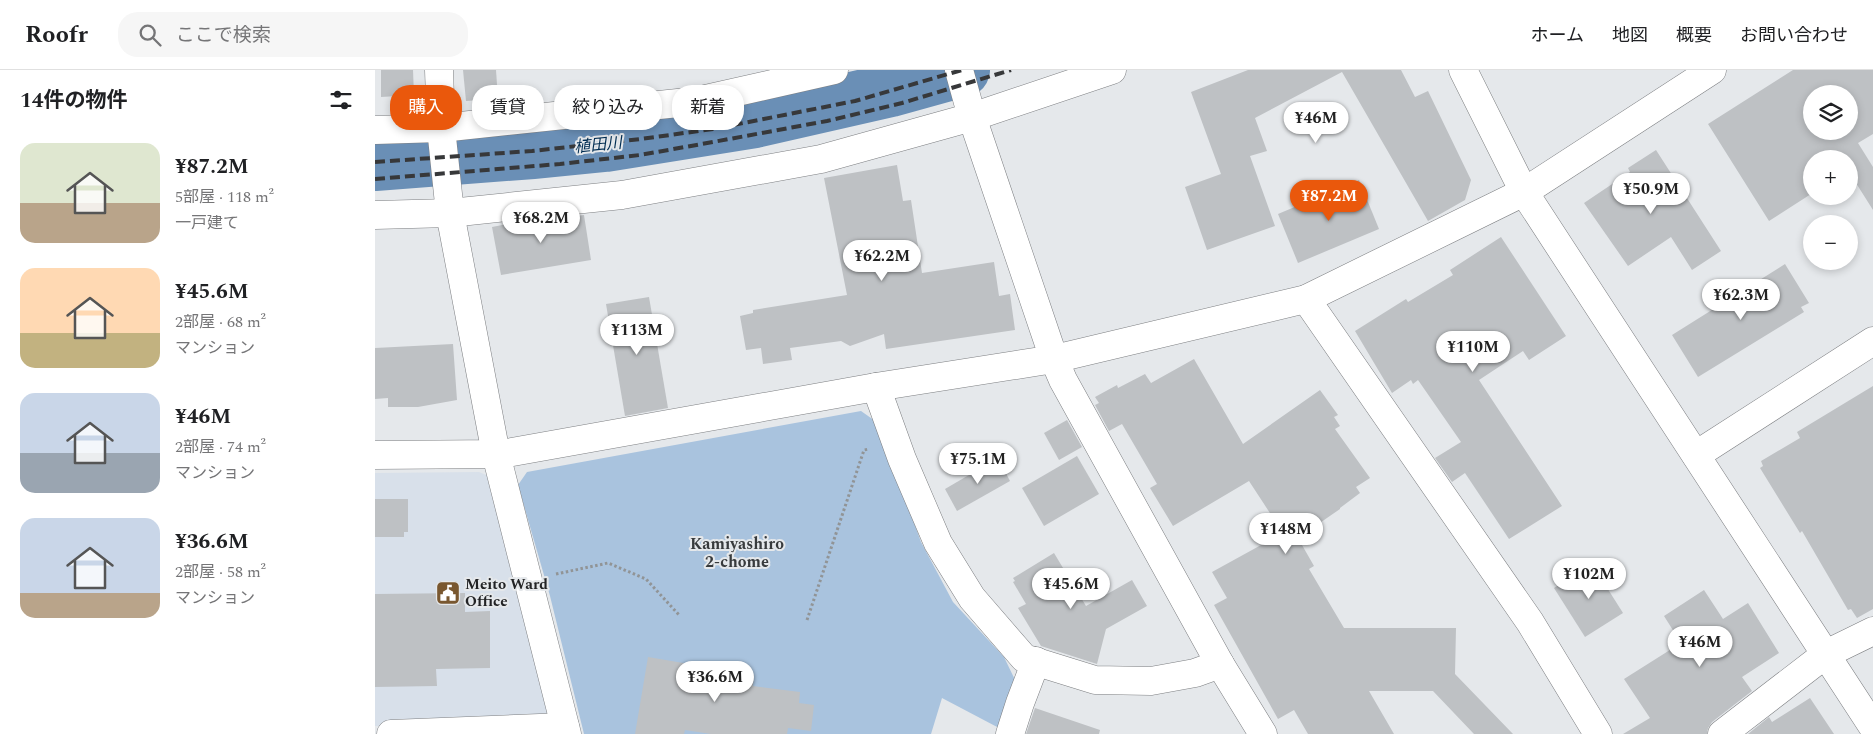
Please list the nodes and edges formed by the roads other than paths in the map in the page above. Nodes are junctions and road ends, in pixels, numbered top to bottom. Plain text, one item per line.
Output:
1 (439, 70) edge
2 (833, 70) edge
3 (1112, 70) edge
4 (1463, 70) edge
5 (1712, 70) edge
6 (961, 80) edge
7 (972, 117) junction
8 (375, 130) edge
9 (442, 135) junction
10 (1524, 192) junction
11 (450, 213) junction
12 (375, 215) edge
13 (1306, 299) junction
14 (1873, 341) edge
15 (1055, 359) junction
16 (875, 387) junction
17 (496, 454) junction
18 (375, 455) edge
19 (1696, 455) junction
20 (1873, 631) edge
21 (1826, 654) junction
22 (1036, 662) junction
23 (1220, 664) junction
24 (1873, 727) edge
25 (566, 731) edge
26 (391, 734) edge
27 (1010, 734) edge
28 (1263, 734) edge
29 (1597, 734) edge
30 (1722, 734) edge

1 - 9 street
2 - 9 street
3 - 7 street
4 - 10 street
5 - 10 street
6 - 7 street
7 - 11 street
7 - 15 street
8 - 9 street
9 - 11 street
10 - 13 street
10 - 19 street
11 - 12 street
11 - 17 street
13 - 15 street
13 - 29 street
14 - 19 street
15 - 16 street
15 - 23 street
16 - 17 street
16 - 22 street
17 - 18 street
17 - 25 street
19 - 21 street
20 - 21 street
21 - 24 street
21 - 30 street
22 - 23 street
22 - 27 street
23 - 28 street
25 - 26 street

